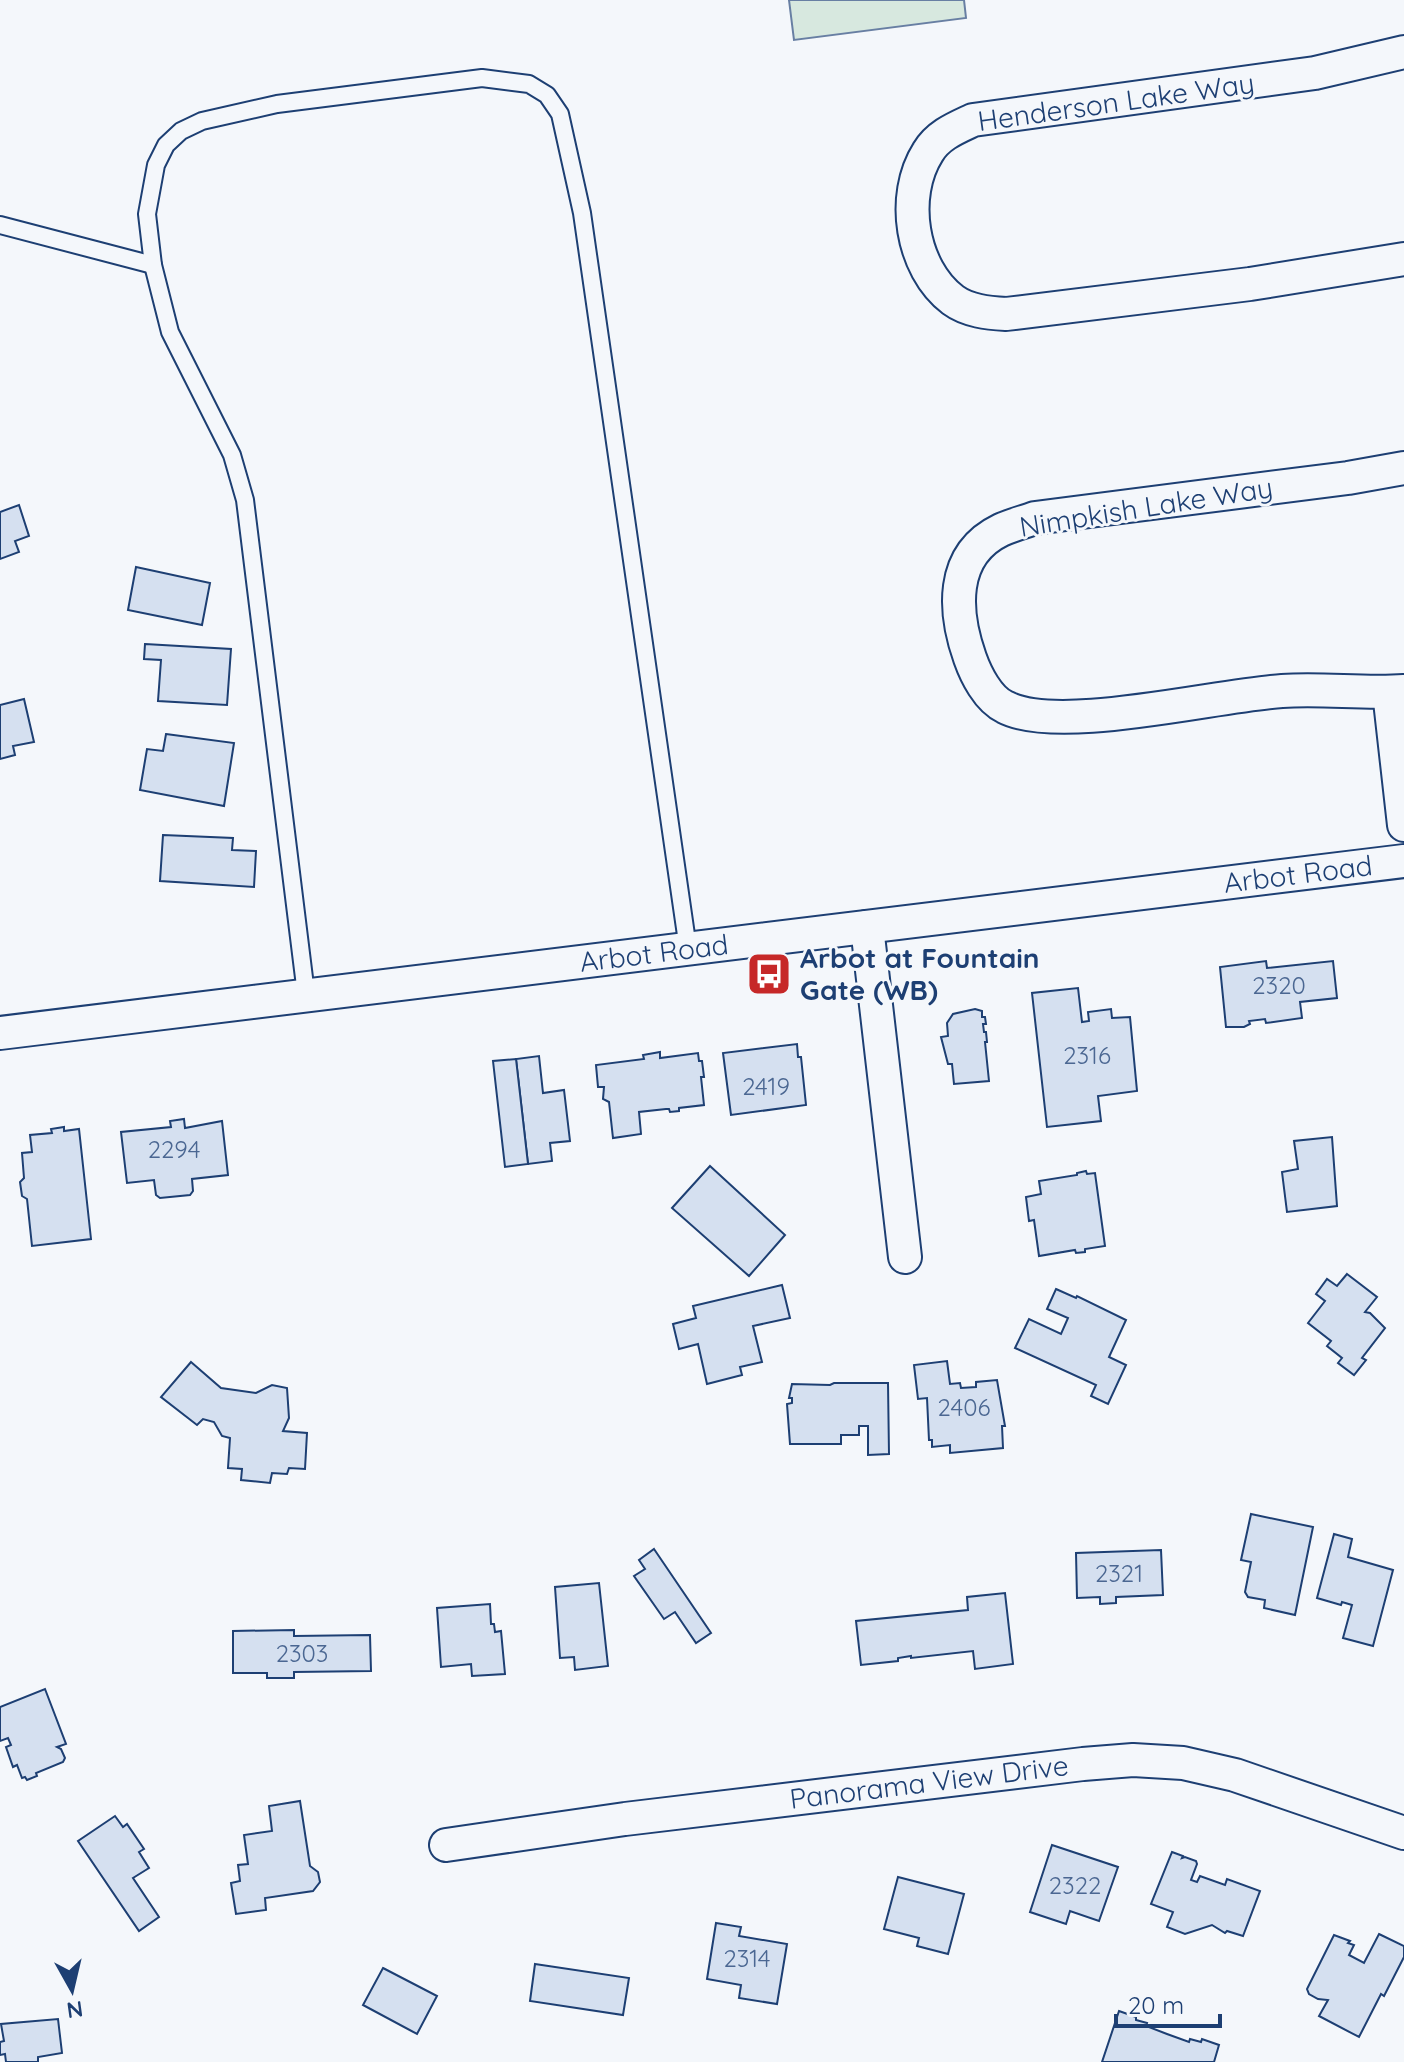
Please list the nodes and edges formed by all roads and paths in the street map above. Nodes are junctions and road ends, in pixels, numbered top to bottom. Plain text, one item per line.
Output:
1 (1404, 52) edge
2 (0, 225) edge
3 (1404, 259) edge
4 (153, 265) junction
5 (1404, 468) edge
6 (1396, 692) edge
7 (1404, 825) edge
8 (1404, 861) edge
9 (867, 927) junction
10 (688, 949) junction
11 (306, 994) junction
12 (0, 1033) edge
13 (905, 1257) dead end
14 (1404, 1833) edge
15 (446, 1845) dead end

1 - 3 street, Henderson Lake Way
2 - 4 lane
4 - 10 lane
4 - 11 lane
5 - 6 street, Nimpkish Lake Way
6 - 7 street
8 - 9 street, Arbot Road
9 - 10 street, Arbot Road
9 - 13 street
10 - 11 street, Arbot Road
11 - 12 street, Arbot Road
14 - 15 street, Panorama View Drive

